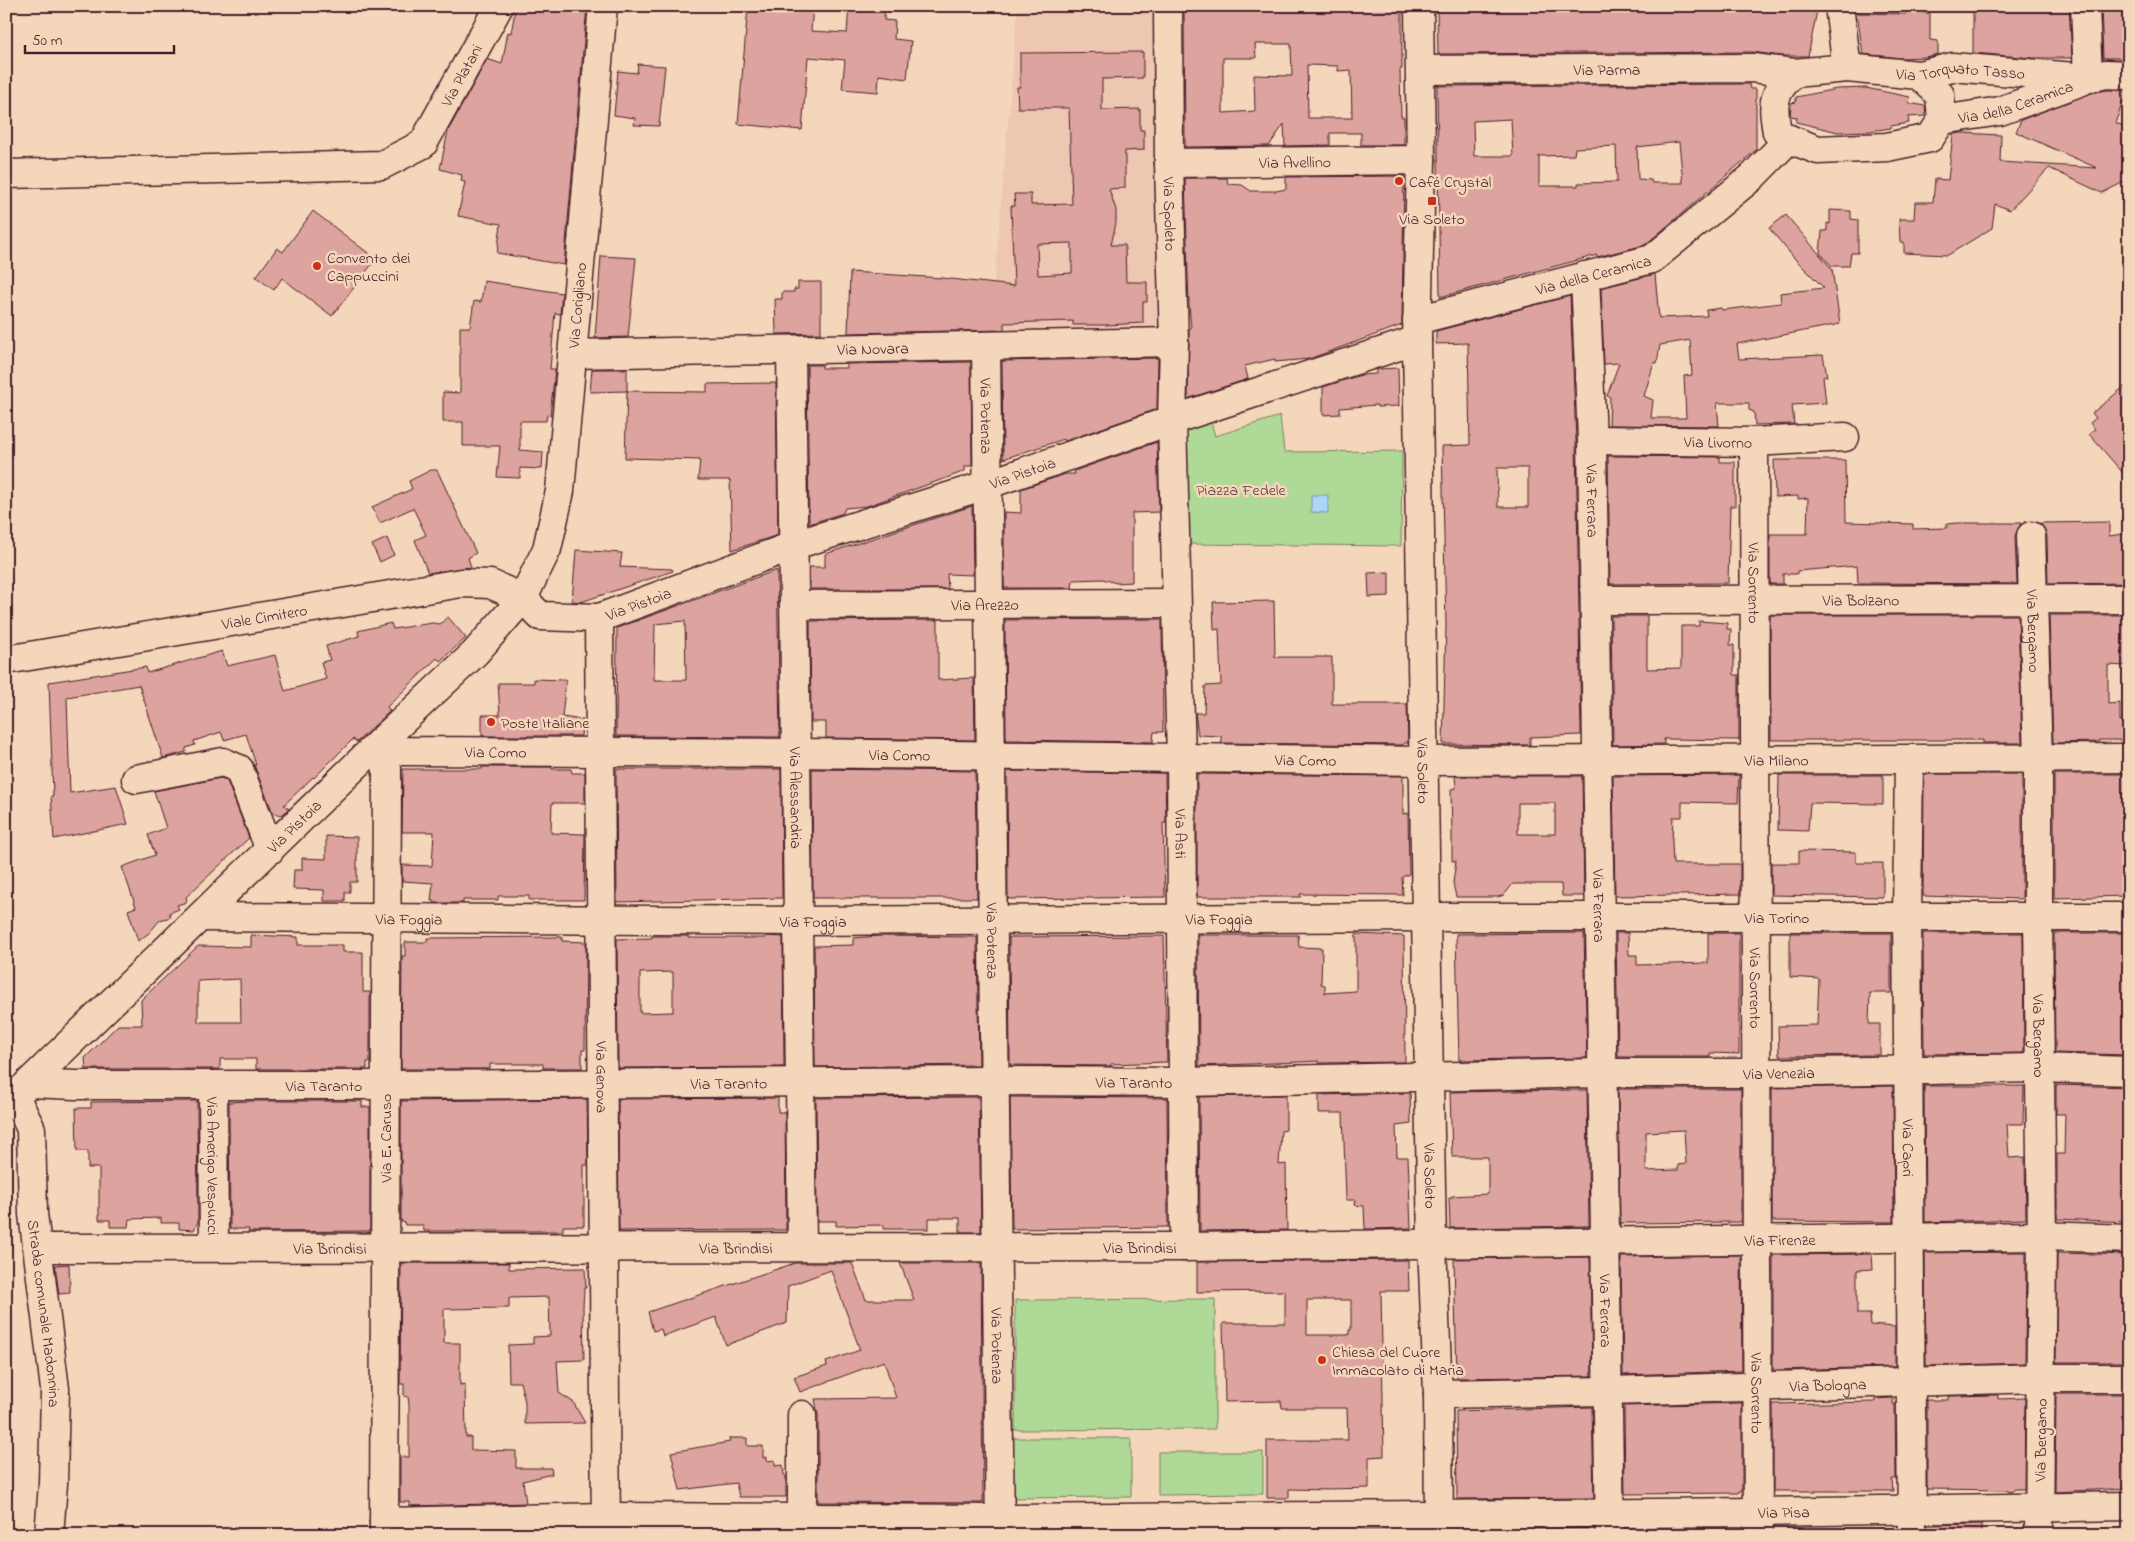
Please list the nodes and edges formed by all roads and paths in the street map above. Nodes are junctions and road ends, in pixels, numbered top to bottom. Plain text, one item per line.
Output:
1 (499, 6) edge
2 (603, 6) edge
3 (1168, 6) edge
4 (1419, 6) edge
5 (1839, 6) edge
6 (2085, 6) edge
7 (1847, 68) junction
8 (1421, 70) junction
9 (1794, 73) junction
10 (2129, 74) edge
11 (1919, 75) junction
12 (2088, 78) junction
13 (1942, 120) junction
14 (1789, 139) junction
15 (1421, 160) junction
16 (1169, 164) junction
17 (6, 174) edge
18 (1585, 276) junction
19 (1417, 330) junction
20 (1174, 342) junction
21 (986, 346) junction
22 (792, 350) junction
23 (573, 354) junction
24 (1172, 420) junction
25 (1844, 437) dead end
26 (1592, 440) junction
27 (1754, 442) junction
28 (989, 484) junction
29 (2031, 536) dead end
30 (795, 544) junction
31 (523, 598) junction
32 (1754, 598) junction
33 (2129, 599) edge
34 (1595, 600) junction
35 (2032, 600) junction
36 (989, 604) junction
37 (1176, 604) junction
38 (794, 605) junction
39 (599, 618) junction
40 (6, 660) edge
41 (379, 742) junction
42 (600, 754) junction
43 (797, 754) junction
44 (990, 756) junction
45 (1181, 758) junction
46 (2129, 758) edge
47 (2038, 759) junction
48 (1597, 760) junction
49 (1755, 760) junction
50 (1909, 760) junction
51 (1424, 761) junction
52 (136, 779) dead end
53 (270, 850) junction
54 (1756, 916) junction
55 (1907, 916) junction
56 (201, 917) junction
57 (1426, 917) junction
58 (1600, 917) junction
59 (2038, 917) junction
60 (2129, 917) edge
61 (385, 919) junction
62 (1182, 919) junction
63 (602, 920) junction
64 (993, 920) junction
65 (798, 921) junction
66 (2040, 1068) junction
67 (1909, 1070) junction
68 (2129, 1071) edge
69 (1602, 1073) junction
70 (1756, 1073) junction
71 (1429, 1077) junction
72 (994, 1081) junction
73 (1183, 1082) junction
74 (603, 1083) junction
75 (800, 1083) junction
76 (213, 1085) junction
77 (385, 1086) junction
78 (17, 1095) edge
79 (2042, 1236) junction
80 (1911, 1238) junction
81 (2129, 1239) edge
82 (1757, 1240) junction
83 (1432, 1243) junction
84 (1605, 1243) junction
85 (384, 1246) junction
86 (604, 1246) junction
87 (802, 1246) junction
88 (996, 1246) junction
89 (1184, 1247) junction
90 (38, 1248) junction
91 (214, 1248) junction
92 (2040, 1378) junction
93 (2129, 1378) edge
94 (1912, 1381) junction
95 (1758, 1387) junction
96 (1608, 1391) junction
97 (1438, 1394) junction
98 (802, 1415) dead end
99 (2129, 1506) edge
100 (2039, 1508) junction
101 (1912, 1522) edge
102 (1758, 1523) edge
103 (1439, 1524) edge
104 (1610, 1524) edge
105 (606, 1526) edge
106 (802, 1526) edge
107 (1185, 1526) edge
108 (1000, 1527) edge
109 (384, 1528) edge
110 (49, 1535) edge
111 (2039, 1535) edge

1 - 17 street, Via Platani
2 - 23 street, Via Corigliano
3 - 16 street, Via Spoleto
4 - 8 street, Via Soleto
5 - 7 street
6 - 12 street
7 - 9 street, Via Torquato Tasso
7 - 11 street, Via Torquato Tasso
8 - 9 street, Via Parma
8 - 15 street, Via Soleto
9 - 14 street
10 - 12 street, Via Torquato Tasso
11 - 12 street, Via Torquato Tasso
11 - 13 street, Via della Ceramica
12 - 13 street, Via della Ceramica
13 - 14 street, Via della Ceramica
14 - 18 street, Via della Ceramica
15 - 16 street, Via Avellino
15 - 19 street, Via Soleto
16 - 20 street, Via Spoleto
18 - 19 street, Via della Ceramica
18 - 26 street, Via Ferrara
19 - 24 street, Via Pistoia
19 - 51 street, Via Soleto
20 - 21 street, Via Novara
20 - 24 street, Via Spoleto
21 - 22 street, Via Novara
21 - 28 street, Via Potenza
22 - 23 street, Via Novara
22 - 30 street, Via Alessandria
23 - 31 street, Via Corigliano
24 - 28 street, Via Pistoia
24 - 37 street, Via Asti
25 - 27 street, Via Livorno
26 - 27 street, Via Livorno
26 - 34 street, Via Ferrara
27 - 32 street, Via Sorrento
28 - 30 street, Via Pistoia
28 - 36 street, Via Potenza
29 - 35 street, Via Bergamo
30 - 38 street, Via Alessandria
30 - 39 street, Via Pistoia
31 - 39 street, Via Pistoia
31 - 40 street, Viale Cimitero
31 - 41 street, Via Pistoia
32 - 34 street, Via Bolzano
32 - 35 street, Via Bolzano
32 - 49 street, Via Sorrento
33 - 35 street, Via Bolzano
34 - 48 street, Via Ferrara
35 - 47 street, Via Bergamo
36 - 37 street, Via Arezzo
36 - 38 street, Via Arezzo
36 - 44 street, Via Potenza
37 - 45 street, Via Asti
38 - 43 street, Via Alessandria
39 - 42 street, Via Genova
41 - 42 street, Via Como
41 - 53 street, Via Pistoia
41 - 61 street, Via E. Caruso
42 - 43 street, Via Como
42 - 63 street, Via Genova
43 - 44 street, Via Como
43 - 65 street, Via Alessandria
44 - 45 street, Via Como
44 - 64 street, Via Potenza
45 - 51 street, Via Como
45 - 62 street, Via Asti
46 - 47 street, Via Milano
47 - 50 street, Via Milano
47 - 59 street, Via Bergamo
48 - 49 street, Via Milano
48 - 51 street, Via Milano
48 - 58 street, Via Ferrara
49 - 50 street, Via Milano
49 - 54 street, Via Sorrento
50 - 55 street, Via Capri
51 - 57 street, Via Soleto
52 - 53 street
53 - 56 street, Via Pistoia
54 - 55 street, Via Torino
54 - 58 street, Via Torino
54 - 70 street, Via Sorrento
55 - 59 street, Via Torino
55 - 67 street, Via Capri
56 - 61 street, Via Foggia
56 - 78 street, Via Pistoia
57 - 58 street, Via Torino
57 - 62 street, Via Foggia
57 - 71 street, Via Soleto
58 - 69 street, Via Ferrara
59 - 60 street, Via Torino
59 - 66 street, Via Bergamo
61 - 63 street, Via Foggia
61 - 77 street, Via E. Caruso
62 - 64 street, Via Foggia
62 - 73 street, Via Asti
63 - 65 street, Via Foggia
63 - 74 street, Via Genova
64 - 65 street, Via Foggia
64 - 72 street, Via Potenza
65 - 75 street, Via Alessandria
66 - 67 street, Via Venezia
66 - 68 street, Via Venezia
66 - 79 street, Via Bergamo
67 - 70 street, Via Venezia
67 - 80 street, Via Capri
69 - 70 street, Via Venezia
69 - 71 street, Via Venezia
69 - 84 street, Via Ferrara
70 - 82 street, Via Sorrento
71 - 73 street, Via Taranto
71 - 83 street, Via Soleto
72 - 73 street, Via Taranto
72 - 75 street, Via Taranto
72 - 88 street, Via Potenza
73 - 89 street, Via Asti
74 - 75 street, Via Taranto
74 - 77 street, Via Taranto
74 - 86 street, Via Genova
75 - 87 street, Via Alessandria
76 - 77 street, Via Taranto
76 - 78 street, Via Taranto
76 - 91 street, Via Amerigo Vespucci
77 - 85 street, Via E. Caruso
78 - 90 street, Strada comunale Madonnina
79 - 80 street, Via Firenze
79 - 81 street, Via Firenze
79 - 92 street, Via Bergamo
80 - 82 street, Via Firenze
80 - 94 street, Via Capri
82 - 84 street, Via Firenze
82 - 95 street, Via Sorrento
83 - 84 street, Via Firenze
83 - 89 street, Via Brindisi
83 - 97 street, Via Soleto
84 - 96 street, Via Ferrara
85 - 86 street, Via Brindisi
85 - 91 street, Via Brindisi
85 - 109 street, Via E. Caruso
86 - 87 street, Via Brindisi
86 - 105 street, Via Genova
87 - 88 street, Via Brindisi
88 - 89 street, Via Brindisi
88 - 108 street, Via Potenza
90 - 91 street, Via Brindisi
90 - 110 street, Strada comunale Madonnina
92 - 93 street, Via Bologna
92 - 94 street, Via Bologna
92 - 100 street, Via Bergamo
94 - 95 street, Via Bologna
94 - 101 street, Via Capri
95 - 96 street, Via Bologna
95 - 102 street, Via Sorrento
96 - 97 street, Via Bologna
96 - 104 street, Via Ferrara
97 - 103 street, Via Soleto
98 - 106 street
99 - 100 street, Via Pisa
100 - 101 street, Via Pisa
100 - 111 street, Via Bergamo
101 - 102 street, Via Pisa
102 - 104 street, Via Pisa
103 - 104 street, Via Pisa
103 - 107 street, Via Pisa
105 - 106 street, Via Pisa
105 - 109 street, Via Pisa
106 - 108 street, Via Pisa
107 - 108 street, Via Pisa

